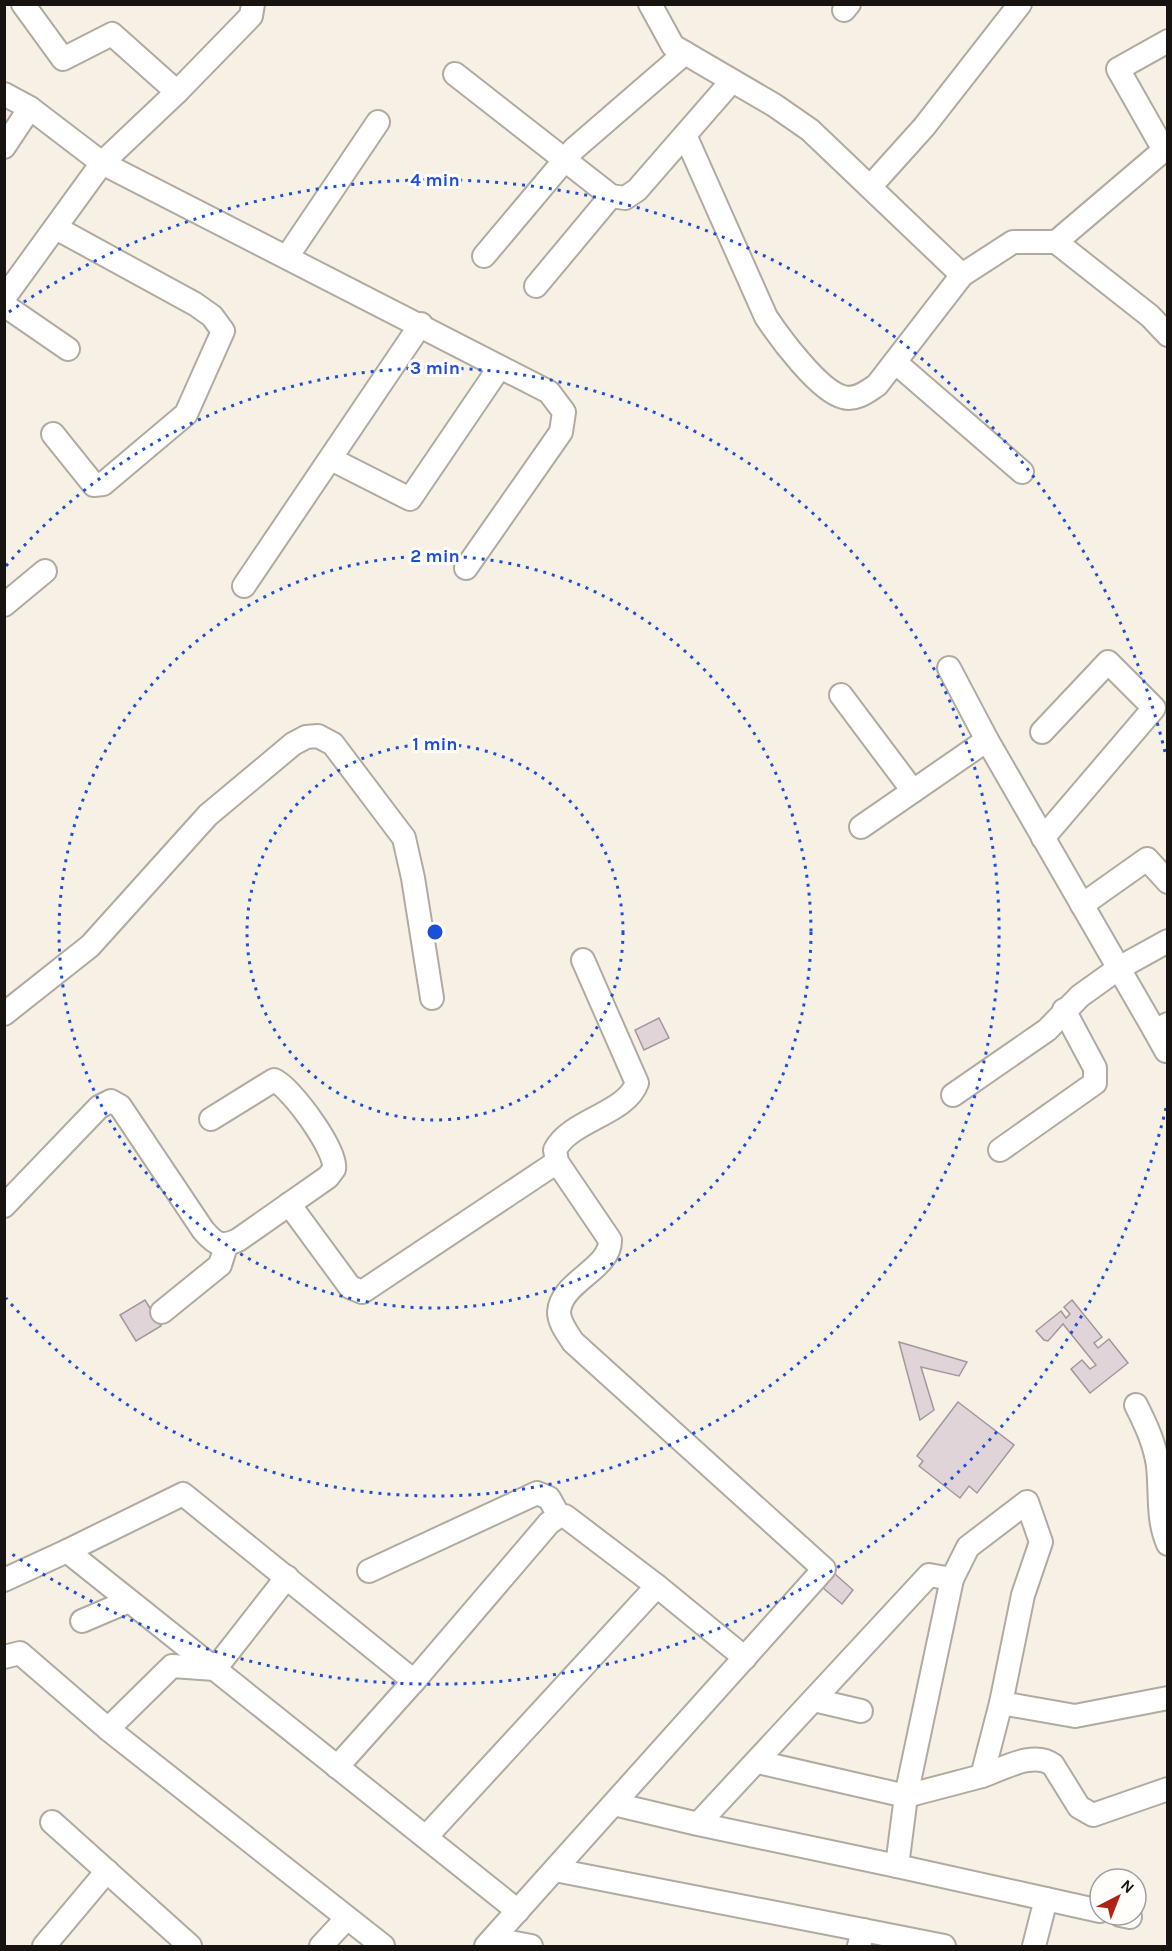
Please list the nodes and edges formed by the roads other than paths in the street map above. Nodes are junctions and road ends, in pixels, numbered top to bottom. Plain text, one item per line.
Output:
1 (22, 4) edge
2 (253, 4) edge
3 (650, 4) edge
4 (1020, 4) edge
5 (1167, 41) edge
6 (685, 53) junction
7 (455, 74) dead end
8 (731, 82) junction
9 (177, 92) junction
10 (4, 94) edge
11 (30, 108) junction
12 (378, 122) dead end
13 (685, 135) junction
14 (4, 147) edge
15 (565, 161) junction
16 (102, 163) junction
17 (870, 187) junction
18 (611, 196) junction
19 (56, 228) junction
20 (1056, 242) junction
21 (484, 256) dead end
22 (287, 257) junction
23 (962, 275) junction
24 (536, 286) dead end
25 (4, 298) edge
26 (4, 305) edge
27 (421, 324) junction
28 (1167, 335) edge
29 (68, 350) dead end
30 (895, 362) junction
31 (499, 368) junction
32 (53, 434) dead end
33 (331, 459) junction
34 (1022, 472) dead end
35 (466, 568) dead end
36 (45, 571) dead end
37 (244, 586) dead end
38 (4, 606) edge
39 (949, 668) dead end
40 (841, 694) dead end
41 (1042, 732) dead end
42 (987, 740) junction
43 (913, 791) junction
44 (861, 827) dead end
45 (1043, 838) junction
46 (1167, 882) edge
47 (1082, 905) junction
48 (1167, 941) edge
49 (583, 960) dead end
50 (1119, 968) junction
51 (432, 998) dead end
52 (1064, 1010) junction
53 (4, 1014) edge
54 (1161, 1027) edge
55 (1166, 1051) edge
56 (953, 1095) dead end
57 (211, 1119) dead end
58 (1000, 1150) dead end
59 (557, 1162) junction
60 (289, 1204) junction
61 (4, 1206) edge
62 (226, 1246) junction
63 (162, 1312) dead end
64 (1136, 1405) dead end
65 (559, 1516) junction
66 (1167, 1544) edge
67 (67, 1551) junction
68 (369, 1570) dead end
69 (287, 1577) junction
70 (952, 1579) junction
71 (4, 1580) edge
72 (657, 1586) junction
73 (129, 1601) junction
74 (82, 1621) dead end
75 (4, 1657) edge
76 (745, 1658) junction
77 (215, 1669) junction
78 (414, 1681) junction
79 (1167, 1698) edge
80 (814, 1700) junction
81 (1001, 1703) junction
82 (861, 1711) dead end
83 (108, 1729) junction
84 (758, 1762) junction
85 (337, 1767) junction
86 (982, 1776) junction
87 (1167, 1789) edge
88 (906, 1796) junction
89 (615, 1804) junction
90 (52, 1822) dead end
91 (698, 1824) junction
92 (426, 1837) junction
93 (897, 1866) junction
94 (555, 1870) junction
95 (107, 1871) junction
96 (1046, 1899) junction
97 (1088, 1908) edge
98 (518, 1911) junction
99 (346, 1918) junction
100 (861, 1938) edge
101 (175, 1942) edge
102 (490, 1943) edge
103 (44, 1947) edge
104 (321, 1947) edge
105 (383, 1947) edge
106 (531, 1947) edge
107 (944, 1947) edge
108 (1034, 1947) edge

1 - 9 street
2 - 9 street
3 - 6 street
4 - 17 street
5 - 20 street
6 - 8 street
6 - 15 street
7 - 15 street
8 - 13 street
8 - 17 street
9 - 16 street
10 - 11 street
11 - 14 street
11 - 16 street
12 - 22 street
13 - 18 street
13 - 30 street
15 - 18 street
15 - 21 street
16 - 19 street
16 - 22 street
17 - 23 street
18 - 24 street
19 - 25 street
19 - 32 street
20 - 23 street
20 - 28 street
22 - 27 street
23 - 30 street
26 - 29 street
27 - 31 street
27 - 33 street
30 - 34 street
31 - 33 street
31 - 35 street
33 - 37 street
36 - 38 street
39 - 42 street
40 - 43 street
41 - 45 street
42 - 43 street
42 - 45 street
43 - 44 street
45 - 47 street
46 - 47 street
47 - 50 street
48 - 50 street
49 - 59 street
50 - 52 street
50 - 54 street
51 - 53 street
52 - 56 street
52 - 58 street
54 - 55 street
57 - 60 street
59 - 60 street
59 - 76 street
60 - 62 street
61 - 62 street
62 - 63 street
64 - 66 street
65 - 68 street
65 - 72 street
65 - 78 street
67 - 69 street
67 - 71 street
67 - 73 street
69 - 77 street
69 - 78 street
70 - 80 street
70 - 81 street
70 - 88 street
72 - 76 street
72 - 92 street
73 - 74 street
73 - 77 street
75 - 83 street
76 - 89 street
77 - 83 street
77 - 85 street
78 - 85 street
79 - 81 street
80 - 82 street
80 - 84 street
81 - 86 street
83 - 99 street
84 - 88 street
84 - 91 street
85 - 92 street
86 - 87 street
86 - 88 street
88 - 93 street
89 - 91 street
89 - 94 street
90 - 95 street
91 - 93 street
92 - 98 street
93 - 96 street
94 - 98 street
94 - 100 street
95 - 101 street
95 - 103 street
96 - 97 street
96 - 108 street
98 - 102 street
99 - 104 street
99 - 105 street
100 - 107 street
102 - 106 street

